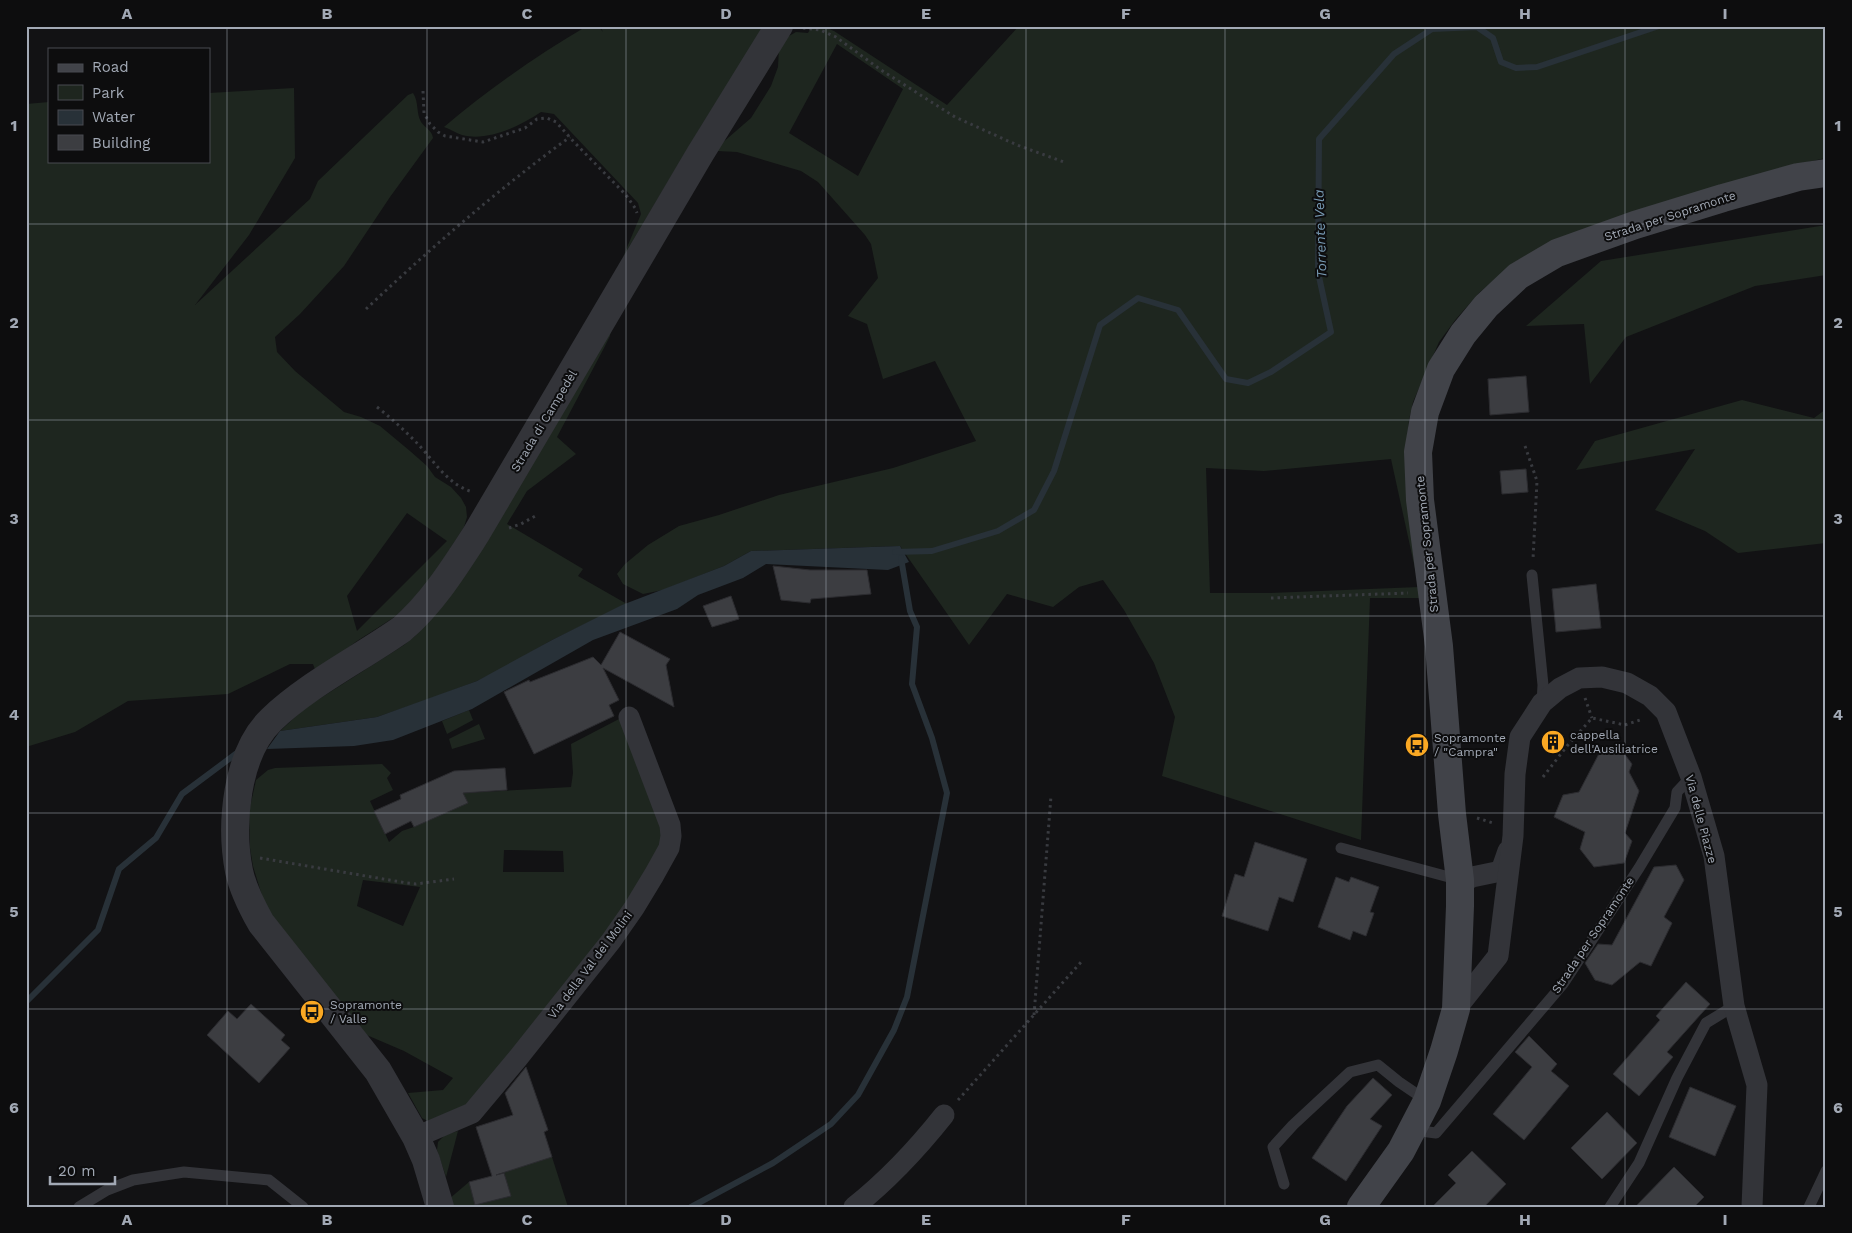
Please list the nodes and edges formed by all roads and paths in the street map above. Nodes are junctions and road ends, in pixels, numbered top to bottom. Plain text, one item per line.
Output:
1 (779, 26) edge
2 (812, 28) dead end
3 (423, 90) dead end
4 (570, 137) junction
5 (1064, 162) dead end
6 (1826, 173) edge
7 (634, 221) dead end
8 (366, 309) dead end
9 (377, 407) dead end
10 (1525, 446) dead end
11 (497, 500) junction
12 (1532, 575) joint
13 (1432, 592) junction
14 (1271, 598) dead end
15 (1542, 703) junction
16 (629, 716) dead end
17 (1625, 725) dead end
18 (1542, 777) dead end
19 (1691, 777) junction
20 (1050, 796) dead end
21 (1477, 818) dead end
22 (1494, 823) dead end
23 (1513, 836) junction
24 (1341, 848) dead end
25 (237, 855) junction
26 (454, 879) dead end
27 (1460, 882) junction
28 (1082, 961) dead end
29 (1734, 1006) junction
30 (1456, 1009) junction
31 (1034, 1015) junction
32 (1426, 1101) junction
33 (944, 1115) joint
34 (1412, 1130) junction
35 (416, 1137) junction
36 (1826, 1171) edge
37 (1284, 1184) dead end
38 (80, 1207) edge
39 (304, 1207) edge
40 (440, 1207) edge
41 (854, 1207) edge
42 (1360, 1207) edge
43 (1610, 1207) edge
44 (1752, 1207) edge
45 (1809, 1207) edge

1 - 11 street, Strada di Campedèl
2 - 5 path
3 - 4 path
4 - 7 path
4 - 8 path
6 - 13 main road, Strada per Sopramonte
9 - 11 path
10 - 12 path
11 - 25 street, Strada di Campedèl
12 - 15 lane
13 - 14 path
13 - 27 main road, Strada per Sopramonte
15 - 19 street, Via delle Piazze
15 - 23 street, Via delle Piazze
16 - 35 street, Via della Val dei Molini
17 - 18 path
19 - 29 street, Via delle Piazze
19 - 34 lane, Strada per Sopramonte
20 - 31 path
21 - 22 path
23 - 27 street, Via delle Piazze
23 - 30 street, Via delle Piazze
24 - 27 lane
25 - 26 path
25 - 35 street
27 - 30 main road, Strada per Sopramonte
28 - 31 path
29 - 43 lane
29 - 44 street, Via delle Piazze
30 - 32 main road, Strada per Sopramonte
31 - 33 path
32 - 34 main road, Strada per Sopramonte
32 - 37 lane
33 - 41 street
34 - 42 main road, Strada per Sopramonte
35 - 40 street
36 - 45 lane
38 - 39 lane

